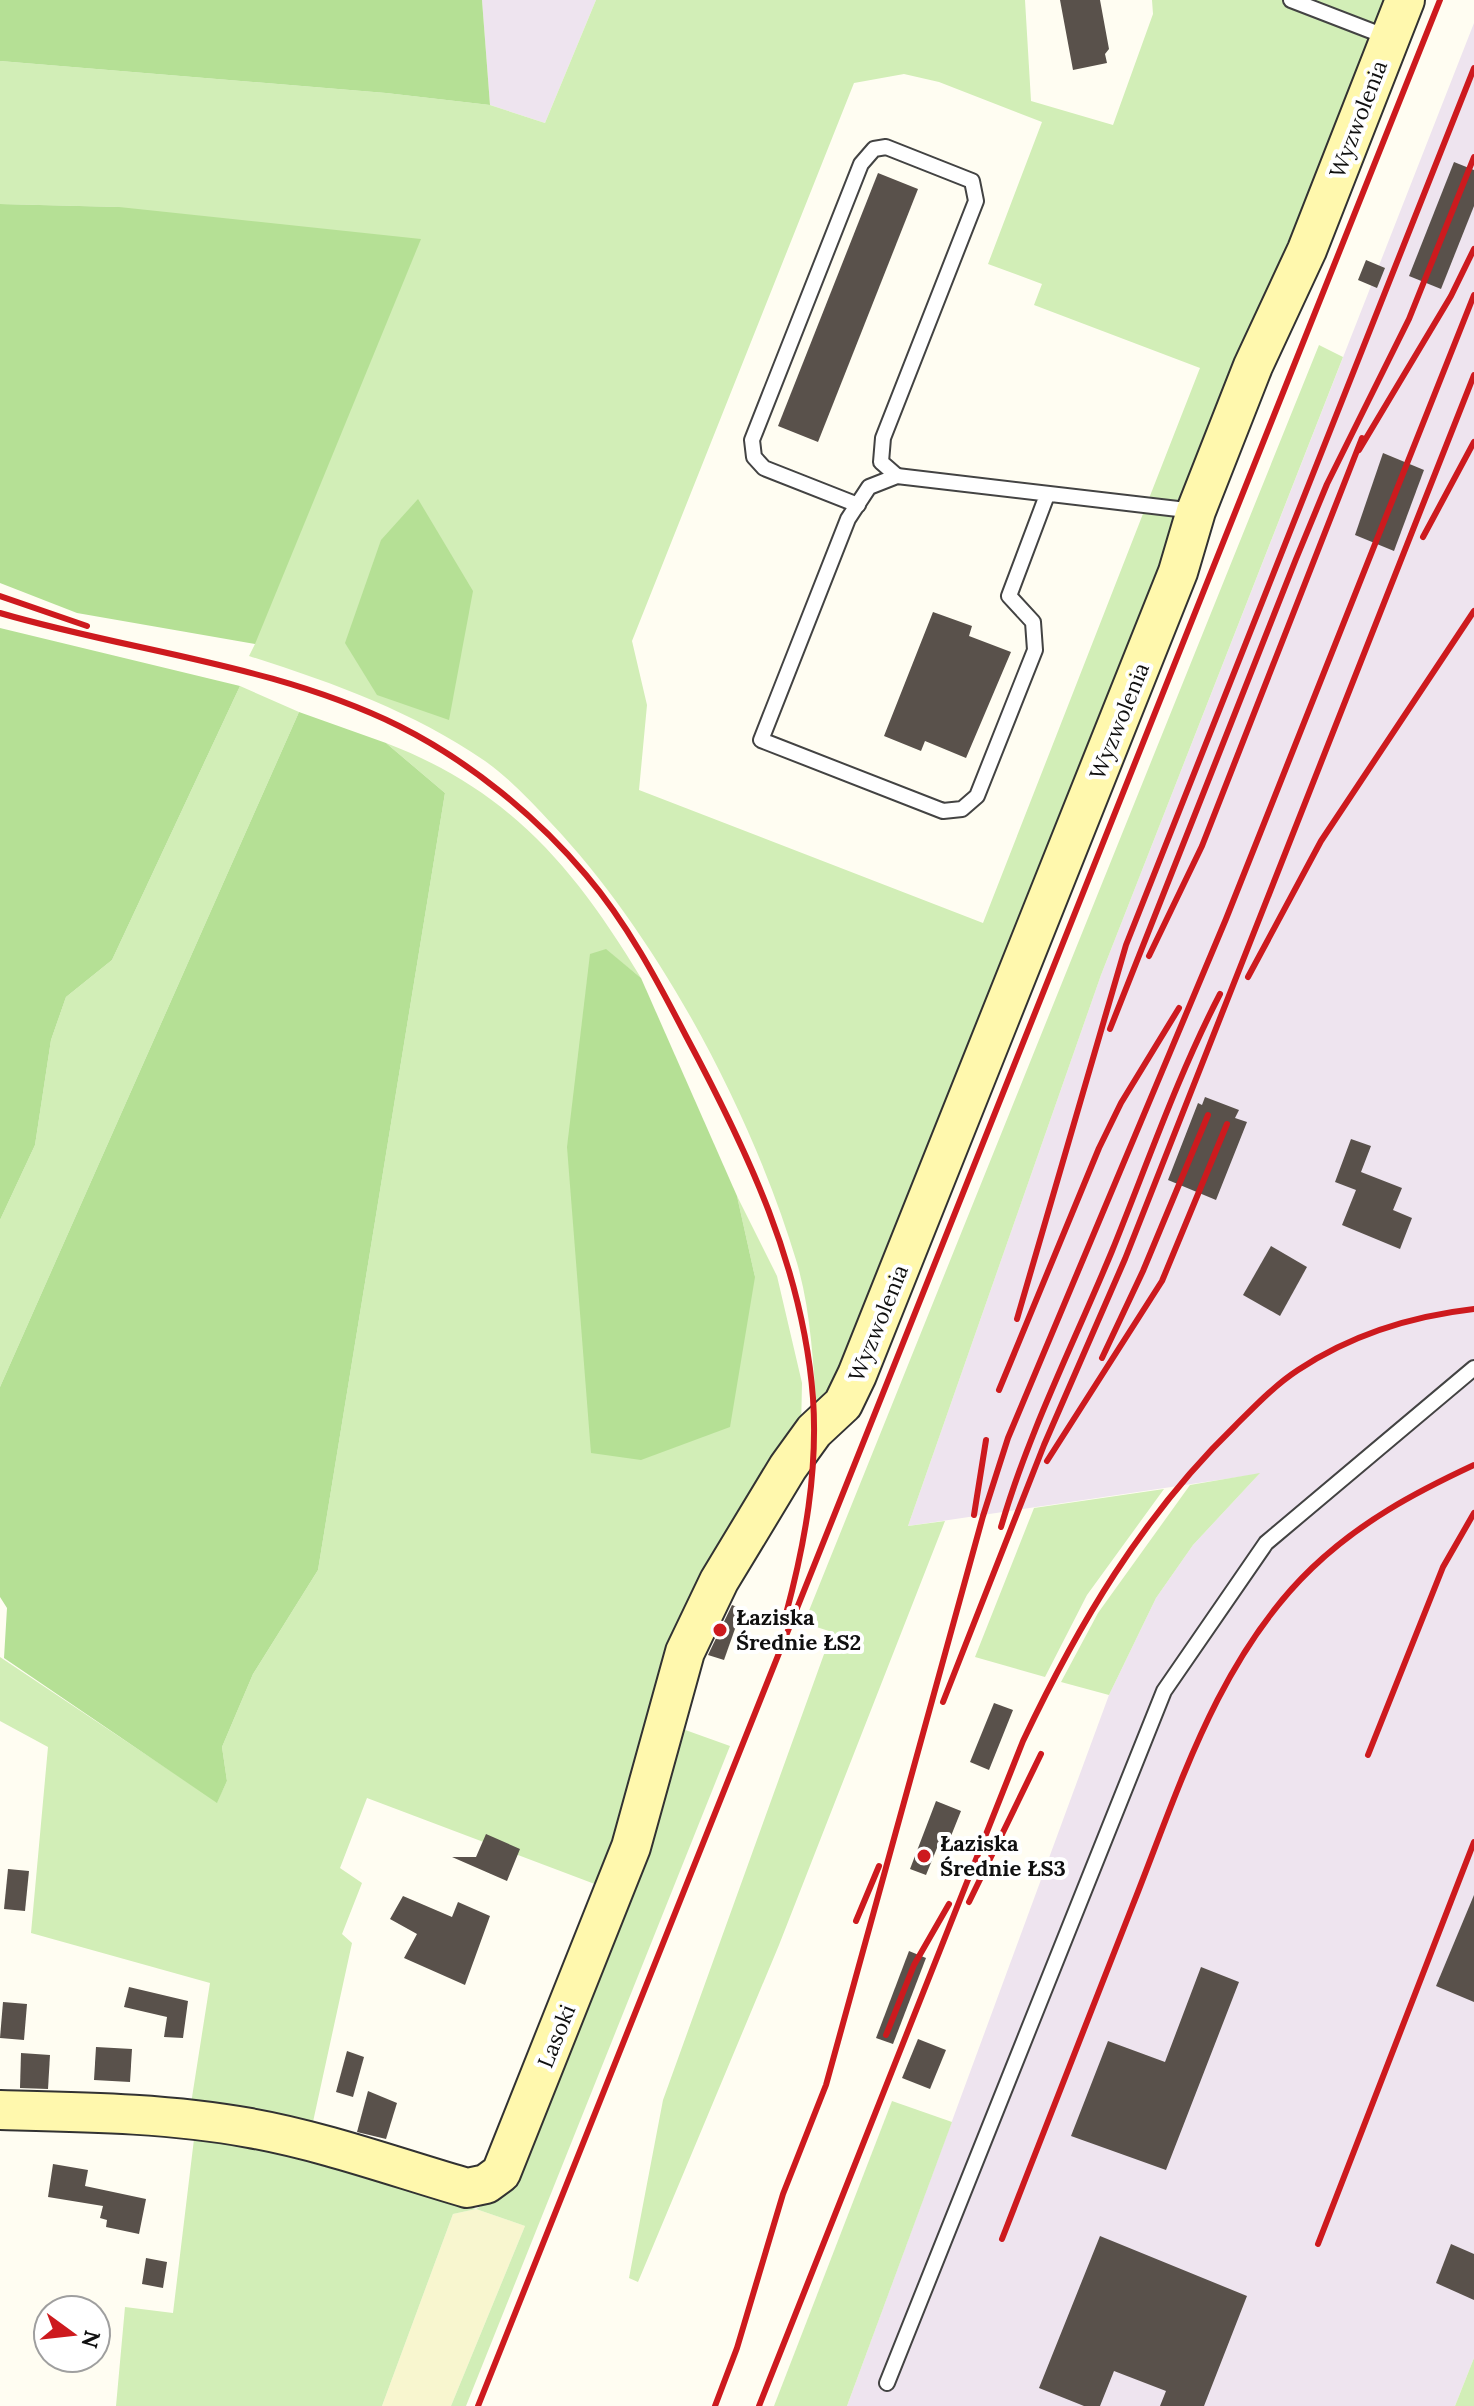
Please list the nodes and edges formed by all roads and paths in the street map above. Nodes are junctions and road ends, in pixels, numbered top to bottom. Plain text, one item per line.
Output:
1 (1291, 0) edge
2 (1405, 0) edge
3 (1389, 38) junction
4 (897, 476) junction
5 (1047, 495) junction
6 (858, 505) junction
7 (1196, 511) junction
8 (1474, 1368) edge
9 (814, 1431) joint
10 (0, 2110) edge
11 (887, 2383) dead end

1 - 3 lane
2 - 3 street, Wyzwolenia
3 - 7 street, Wyzwolenia
4 - 5 lane
4 - 6 lane
4 - 6 lane
5 - 6 lane
5 - 7 lane
7 - 9 street, Wyzwolenia
8 - 11 lane
9 - 10 street, Lasoki

